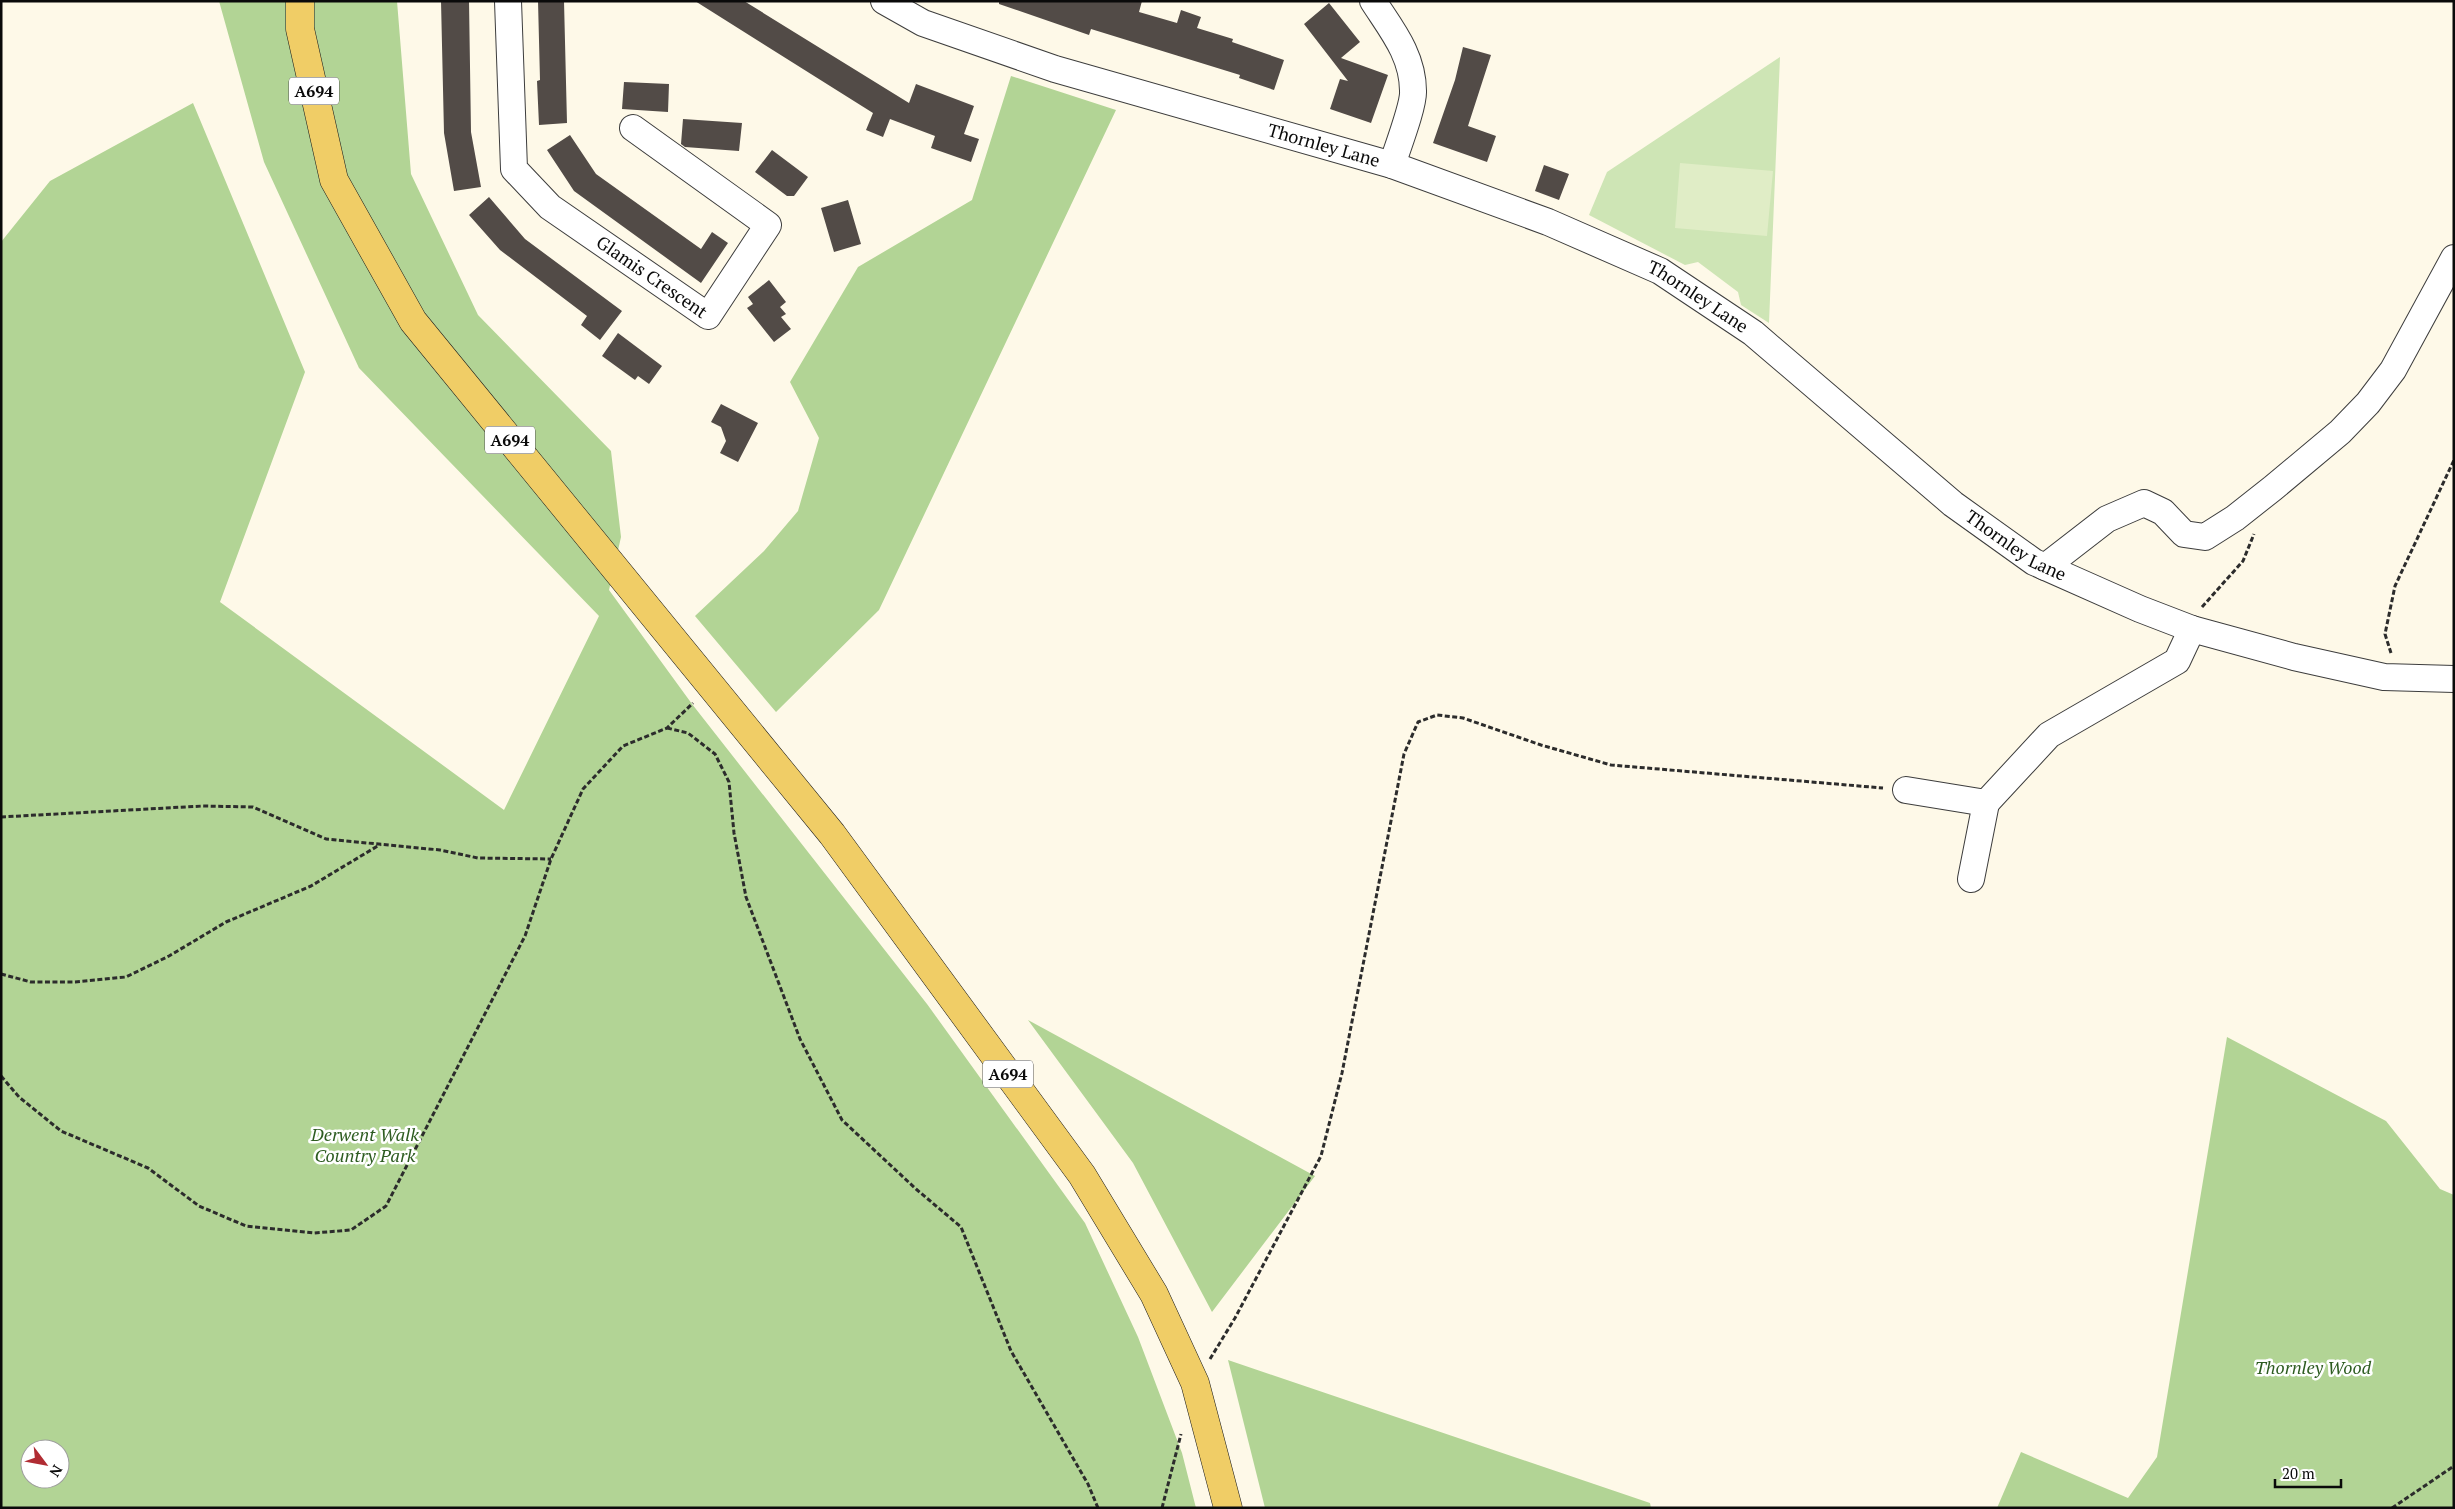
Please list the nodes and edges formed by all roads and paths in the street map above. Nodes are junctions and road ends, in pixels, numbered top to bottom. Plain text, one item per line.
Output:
1 (300, 1) edge
2 (508, 1) edge
3 (884, 1) edge
4 (1373, 1) edge
5 (633, 128) dead end
6 (1392, 164) junction
7 (2454, 258) edge
8 (2454, 460) edge
9 (2255, 531) dead end
10 (2045, 567) junction
11 (2192, 629) junction
12 (2391, 677) junction
13 (2454, 679) edge
14 (710, 684) junction
15 (666, 728) junction
16 (1906, 790) joint
17 (1986, 803) junction
18 (1, 817) edge
19 (382, 844) junction
20 (551, 858) junction
21 (1971, 879) dead end
22 (1, 974) edge
23 (1, 1076) edge
24 (1195, 1382) junction
25 (1182, 1431) dead end
26 (2454, 1466) edge
27 (1098, 1508) edge
28 (1162, 1508) edge
29 (1228, 1508) edge
30 (2392, 1508) edge

1 - 14 main road, A694
2 - 5 street, Glamis Crescent
3 - 6 street, Thornley Lane
4 - 6 street
6 - 10 street, Thornley Lane
7 - 10 street
8 - 12 path
9 - 11 path
10 - 11 street, Thornley Lane
11 - 12 street, Thornley Lane
11 - 17 street
12 - 13 street, Thornley Lane
14 - 15 path
14 - 24 main road, A694
15 - 20 path
15 - 27 path
16 - 17 street
16 - 24 path
17 - 21 street
18 - 19 path
19 - 20 path
19 - 22 path
20 - 23 path
24 - 29 main road, A694
25 - 28 path
26 - 30 path

